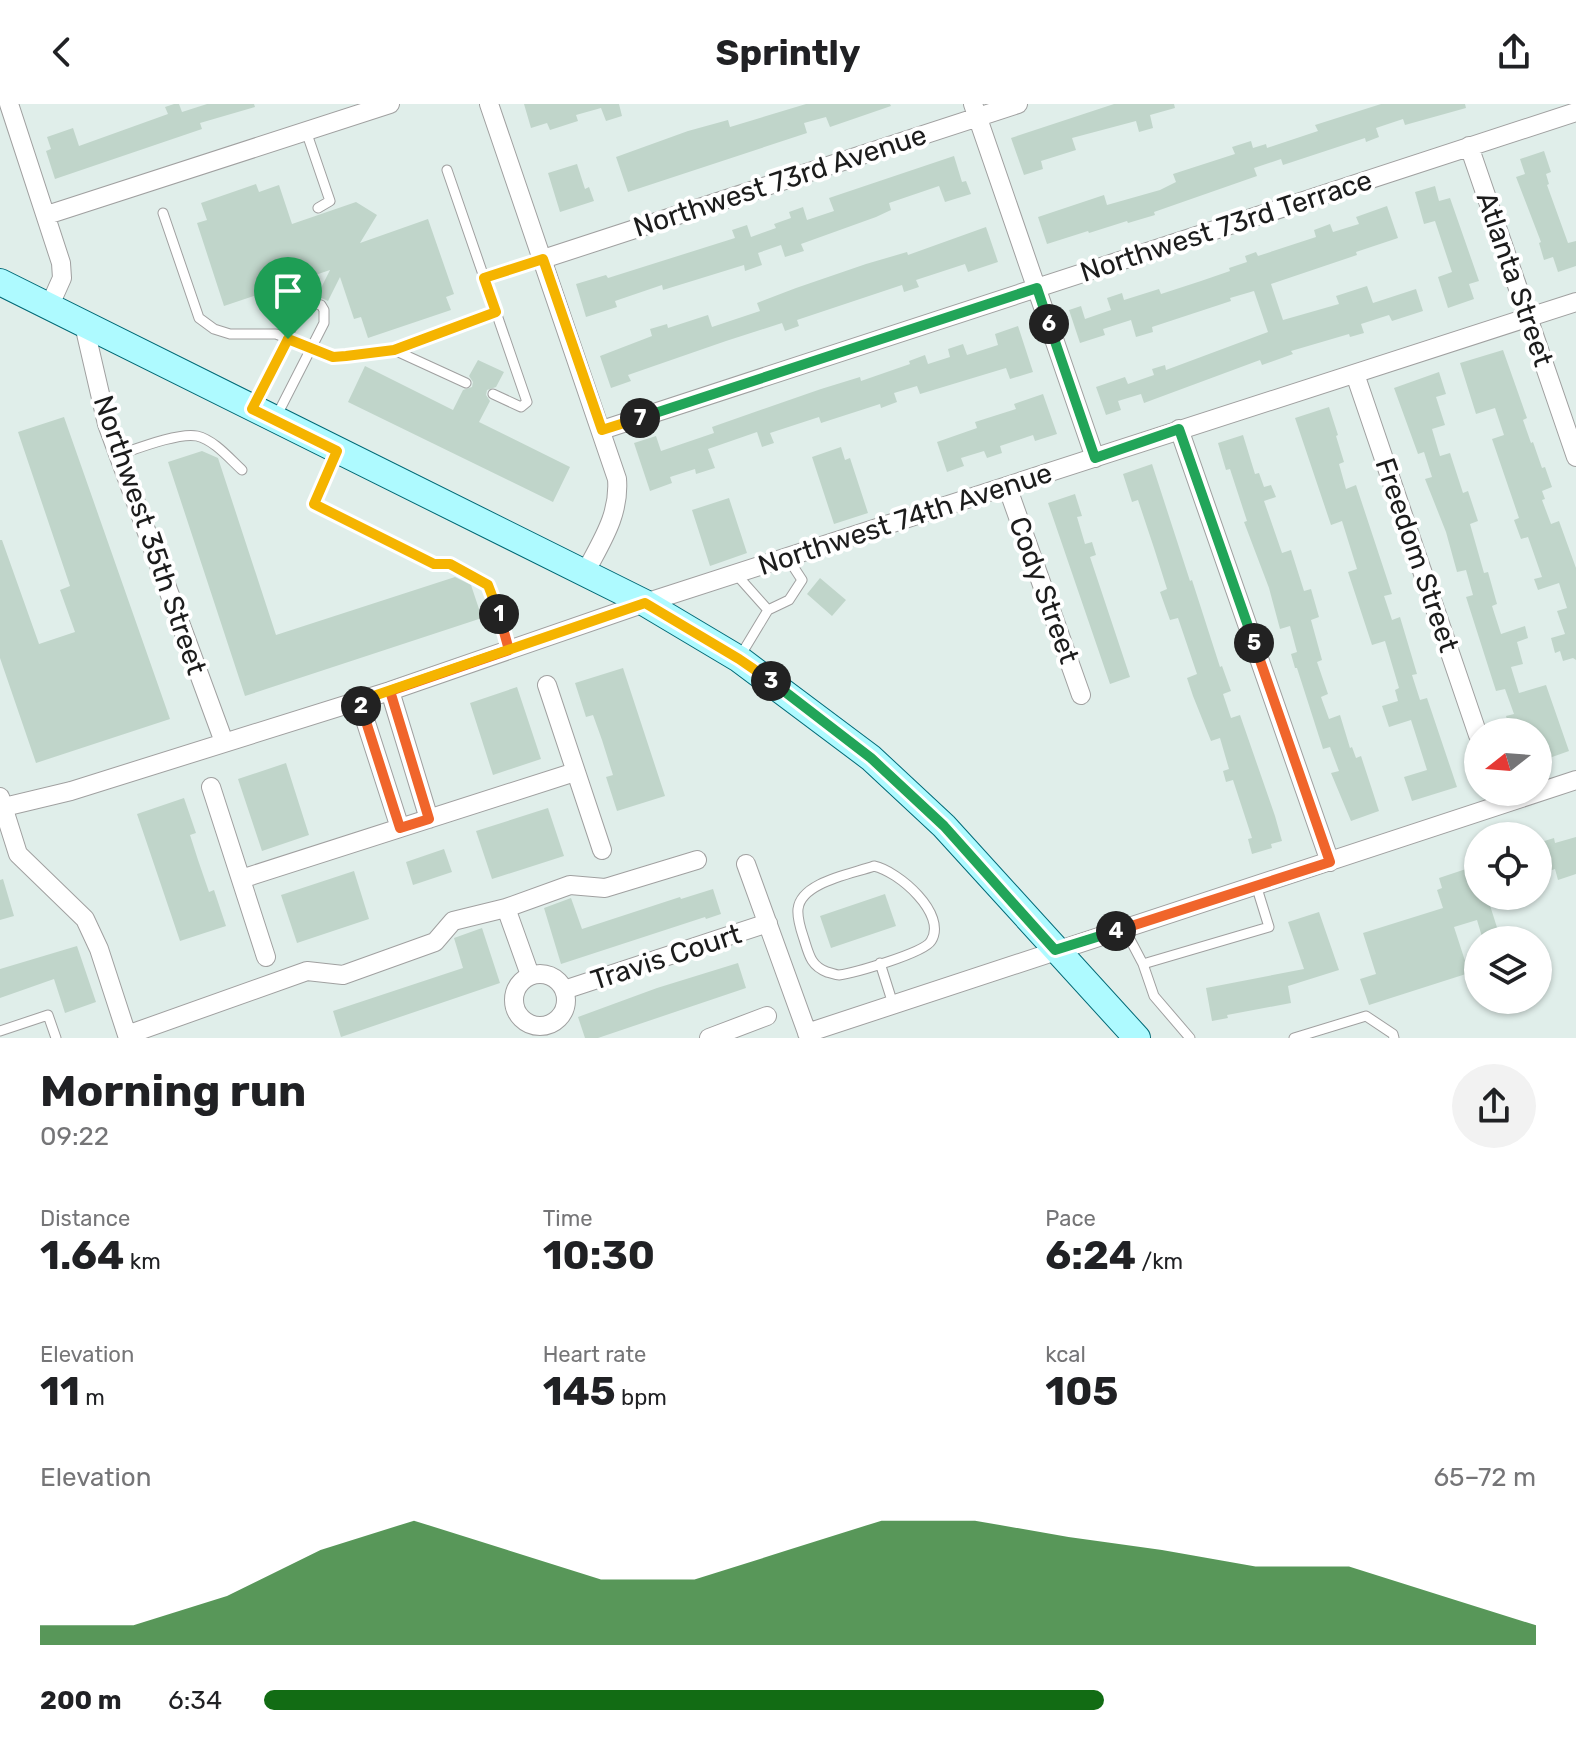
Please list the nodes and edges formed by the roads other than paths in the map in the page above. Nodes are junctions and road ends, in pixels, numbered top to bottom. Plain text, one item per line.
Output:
1 (9, 104) edge
2 (390, 104) edge
3 (489, 104) edge
4 (1018, 104) edge
5 (976, 110) edge
6 (1576, 112) edge
7 (306, 131) junction
8 (1469, 146) junction
9 (447, 170) dead end
10 (318, 208) dead end
11 (163, 213) dead end
12 (47, 215) junction
13 (543, 259) junction
14 (484, 278) junction
15 (0, 282) edge
16 (1037, 288) junction
17 (1576, 302) edge
18 (49, 307) junction
19 (496, 312) junction
20 (1528, 319) junction
21 (84, 325) junction
22 (288, 339) junction
23 (311, 348) junction
24 (394, 350) junction
25 (1355, 374) junction
26 (466, 383) dead end
27 (493, 394) dead end
28 (263, 414) junction
29 (1179, 429) junction
30 (602, 430) junction
31 (337, 451) junction
32 (118, 455) junction
33 (1576, 457) edge
34 (1095, 458) junction
35 (242, 470) dead end
36 (1007, 486) junction
37 (787, 557) junction
38 (585, 573) junction
39 (735, 573) junction
40 (645, 603) junction
41 (768, 610) junction
42 (509, 650) junction
43 (739, 659) junction
44 (547, 685) dead end
45 (390, 691) junction
46 (1081, 695) dead end
47 (359, 701) junction
48 (1472, 718) edge
49 (224, 742) junction
50 (575, 772) junction
51 (1576, 780) edge
52 (1552, 786) edge
53 (211, 787) dead end
54 (1, 804) edge
55 (1478, 806) edge
56 (429, 819) junction
57 (400, 828) junction
58 (602, 850) dead end
59 (9, 857) edge
60 (697, 860) dead end
61 (1330, 862) junction
62 (746, 864) dead end
63 (241, 879) junction
64 (1256, 885) junction
65 (506, 908) junction
66 (768, 923) junction
67 (1124, 928) junction
68 (1055, 950) junction
69 (266, 957) dead end
70 (880, 963) junction
71 (1143, 964) junction
72 (530, 975) junction
73 (564, 990) junction
74 (893, 1004) junction
75 (767, 1016) dead end
76 (0, 1031) edge
77 (552, 1031) edge
78 (808, 1035) edge
79 (127, 1037) edge
80 (56, 1038) edge
81 (709, 1038) edge
82 (1137, 1038) edge
83 (1190, 1038) edge
84 (1294, 1038) edge
85 (1394, 1038) edge

1 - 12 street
2 - 7 street
3 - 13 street
4 - 5 street, Northwest 73rd Avenue
5 - 13 street, Northwest 73rd Avenue
5 - 16 street
6 - 8 street, Northwest 73rd Terrace
7 - 10 lane
7 - 12 street
8 - 16 street, Northwest 73rd Terrace
8 - 20 street, Atlanta Street
9 - 14 lane
11 - 22 lane
12 - 18 street
13 - 14 lane
13 - 30 street
14 - 19 lane
15 - 18 main road
16 - 30 street, Northwest 73rd Terrace
16 - 34 street
17 - 20 street, Northwest 74th Avenue
18 - 21 main road
19 - 24 lane
19 - 27 lane
20 - 25 street, Northwest 74th Avenue
20 - 33 street, Atlanta Street
21 - 28 main road
21 - 32 street, Northwest 35th Street
22 - 23 lane
22 - 23 lane
22 - 28 lane
23 - 24 lane
23 - 28 lane
24 - 26 lane
25 - 29 street, Northwest 74th Avenue
25 - 48 street, Freedom Street
28 - 31 main road
29 - 34 street, Northwest 74th Avenue
29 - 61 street
30 - 38 street
31 - 38 main road
31 - 42 lane
32 - 35 lane
32 - 49 street, Northwest 35th Street
34 - 36 street, Northwest 74th Avenue
36 - 37 street, Northwest 74th Avenue
36 - 46 street, Cody Street
37 - 39 street, Northwest 74th Avenue
37 - 41 lane
38 - 40 main road
39 - 40 street, Northwest 74th Avenue
39 - 41 lane
40 - 42 street, Northwest 74th Avenue
40 - 43 main road
41 - 43 lane
42 - 45 street, Northwest 74th Avenue
43 - 68 main road
44 - 50 street
45 - 47 street, Northwest 74th Avenue
45 - 56 street
47 - 49 street, Northwest 74th Avenue
47 - 57 street
49 - 54 street
50 - 56 street
50 - 58 street
51 - 52 street
53 - 63 street
54 - 59 street
55 - 61 street
56 - 57 street
57 - 63 street
59 - 79 street
60 - 65 street
61 - 64 street
62 - 66 street
63 - 69 street
64 - 67 street
64 - 71 lane
65 - 72 street
65 - 79 street
66 - 73 street, Travis Court
66 - 78 street
67 - 68 street
67 - 71 lane
68 - 74 street
68 - 82 main road
70 - 70 lane
70 - 74 lane
71 - 83 lane
72 - 73 street, Travis Court
72 - 77 street, Travis Court
73 - 77 street, Travis Court
74 - 78 street
75 - 81 street
76 - 80 lane
84 - 85 lane

